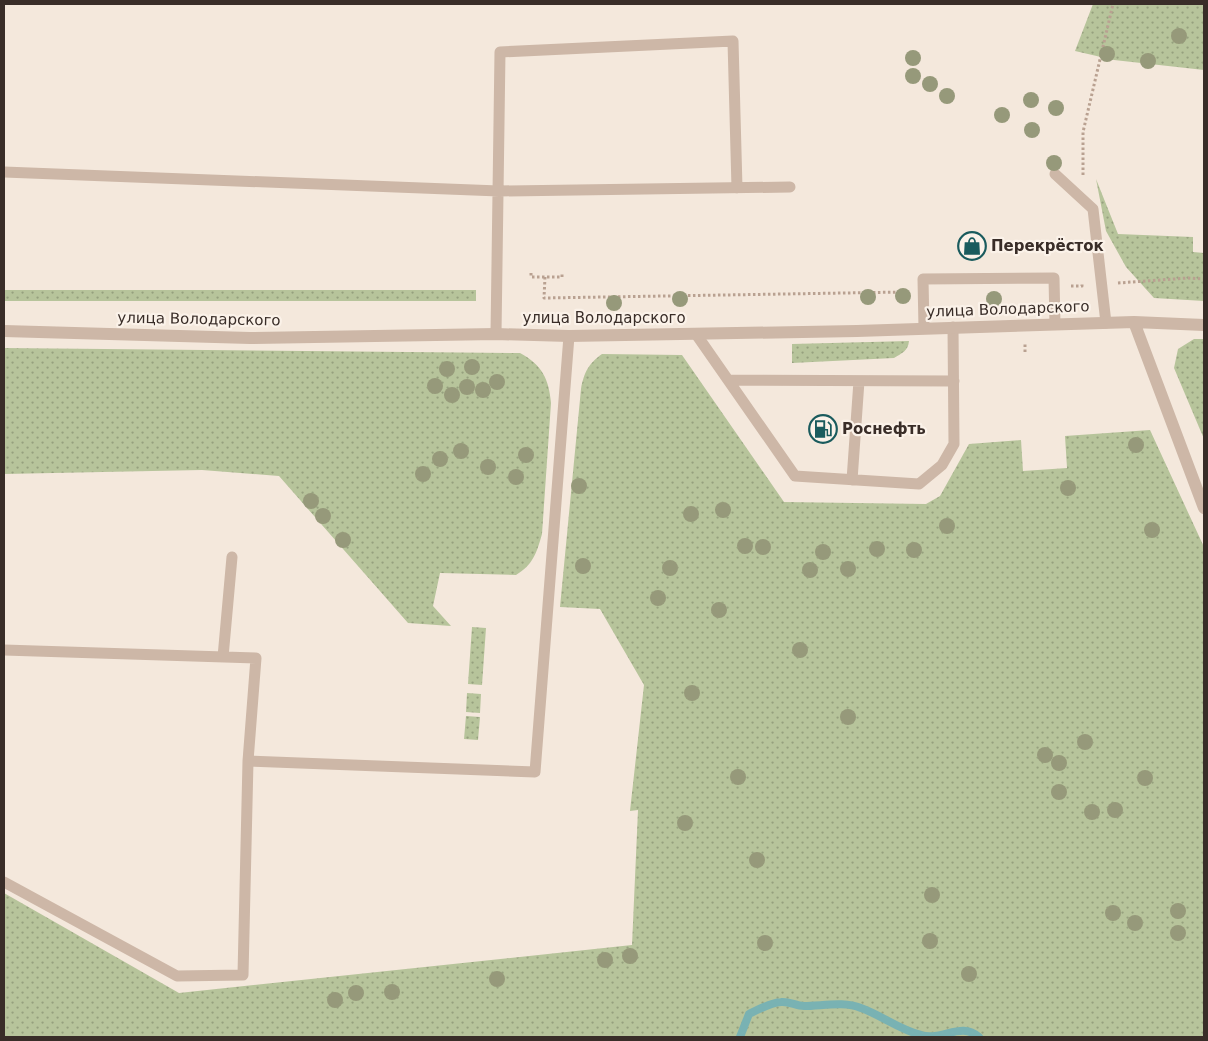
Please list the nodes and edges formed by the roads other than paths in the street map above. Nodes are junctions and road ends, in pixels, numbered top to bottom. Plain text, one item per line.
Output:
1 (4, 172) edge
2 (1056, 174) dead end
3 (790, 187) dead end
4 (737, 188) junction
5 (499, 191) junction
6 (1134, 322) junction
7 (1106, 323) junction
8 (1055, 324) junction
9 (1204, 326) edge
10 (953, 327) junction
11 (924, 328) junction
12 (4, 331) edge
13 (496, 334) junction
14 (696, 334) junction
15 (569, 336) junction
16 (728, 380) junction
17 (860, 381) junction
18 (954, 382) junction
19 (852, 480) junction
20 (1204, 508) edge
21 (232, 557) dead end
22 (4, 650) edge
23 (223, 657) junction
24 (248, 761) junction
25 (4, 882) edge

1 - 5 lane
2 - 7 lane
3 - 4 lane
4 - 5 lane
4 - 5 lane
5 - 13 lane
6 - 7 street, улица Володарского
6 - 9 street, улица Володарского
6 - 20 street
7 - 8 street, улица Володарского
8 - 10 street, улица Володарского
8 - 11 lane
10 - 11 street, улица Володарского
10 - 18 lane
11 - 14 street, улица Володарского
12 - 13 street, улица Володарского
13 - 15 street, улица Володарского
14 - 15 street, улица Володарского
14 - 16 lane
15 - 24 lane
16 - 17 lane
16 - 19 lane
17 - 18 lane
17 - 19 lane
18 - 19 lane
21 - 23 lane
22 - 23 lane
23 - 24 lane
24 - 25 lane

